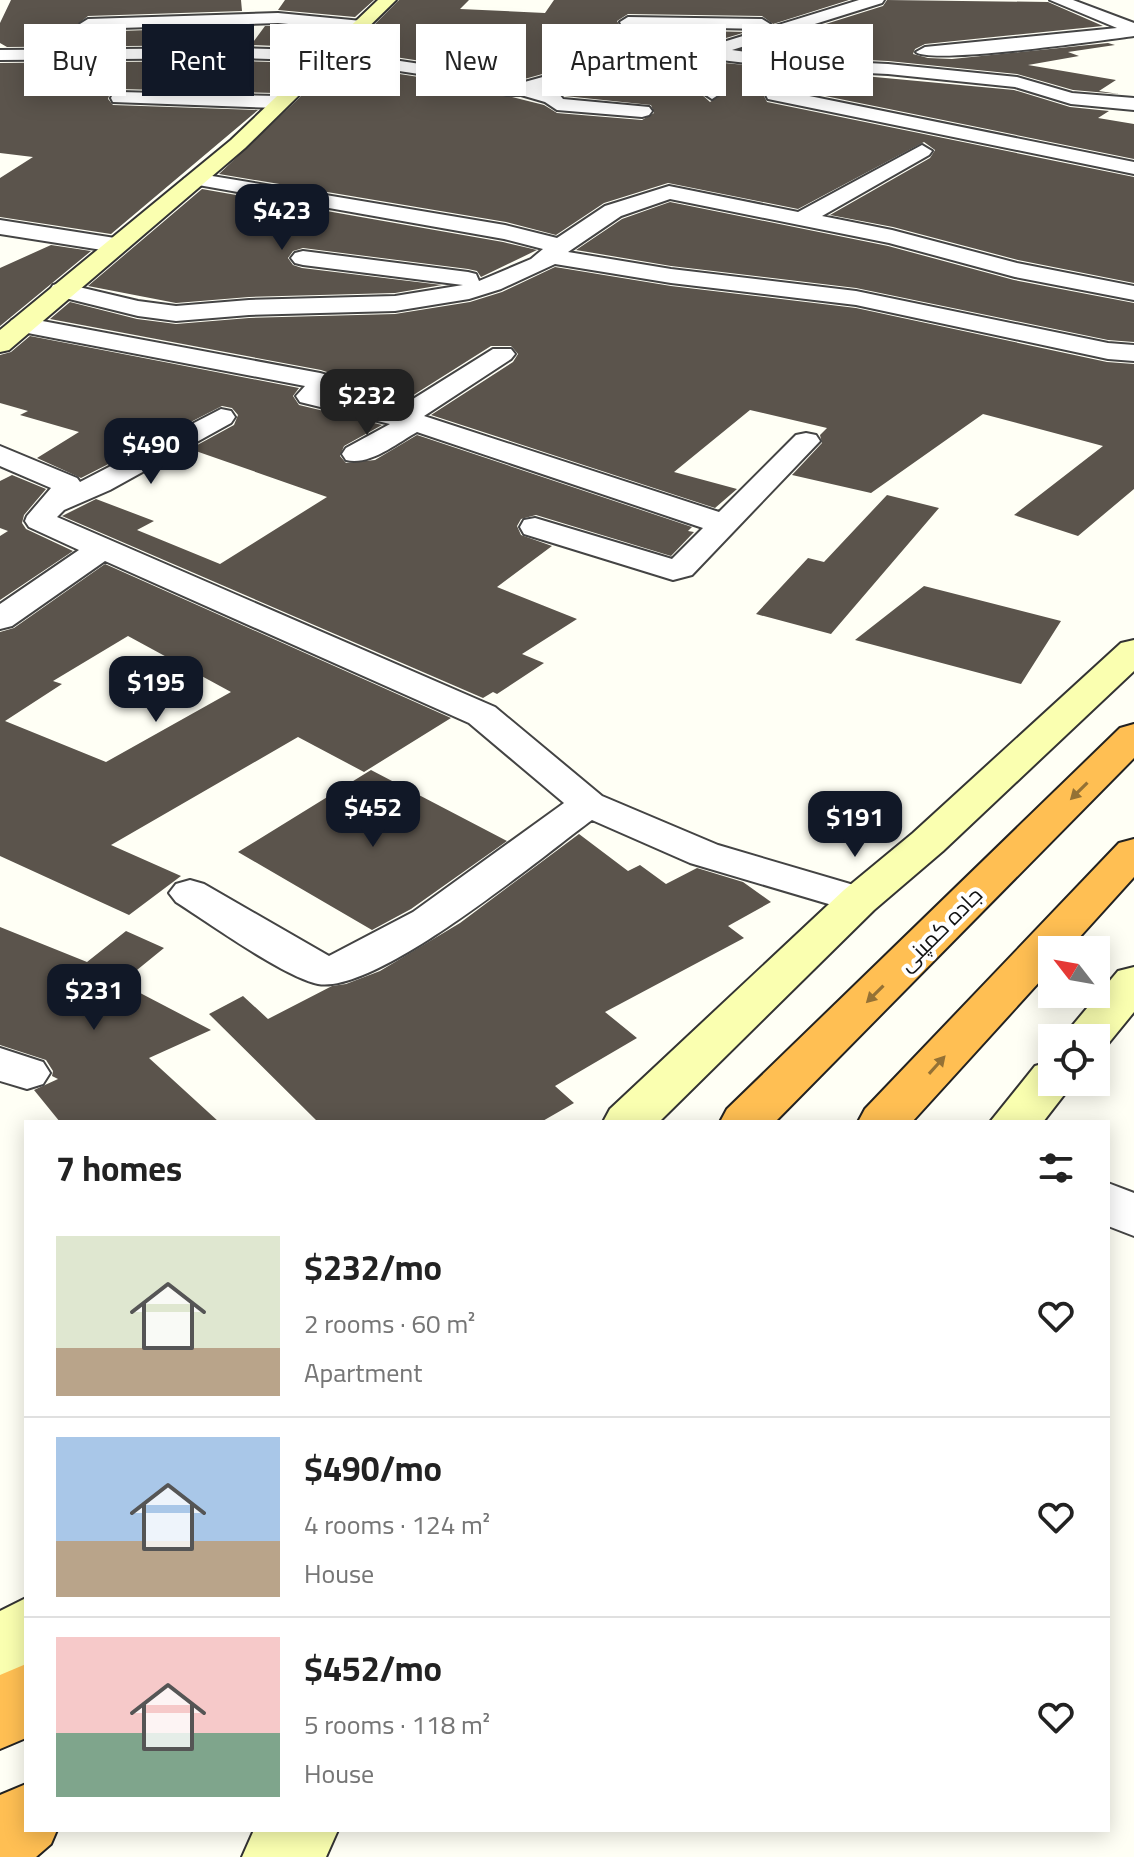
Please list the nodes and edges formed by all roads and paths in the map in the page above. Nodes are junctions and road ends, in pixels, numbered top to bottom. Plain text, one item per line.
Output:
1 (388, 0) edge
2 (876, 0) edge
3 (1058, 0) edge
4 (782, 8) dead end
5 (1134, 8) edge
6 (1099, 14) junction
7 (822, 17) junction
8 (628, 22) dead end
9 (88, 24) dead end
10 (341, 24) edge
11 (364, 24) edge
12 (764, 24) edge
13 (799, 24) edge
14 (1008, 29) dead end
15 (1134, 29) edge
16 (1052, 40) junction
17 (270, 54) edge
18 (0, 55) edge
19 (24, 55) edge
20 (126, 55) edge
21 (873, 58) edge
22 (873, 70) edge
23 (526, 90) edge
24 (285, 96) edge
25 (780, 96) edge
26 (120, 98) dead end
27 (278, 102) junction
28 (1134, 104) edge
29 (642, 111) dead end
30 (922, 151) dead end
31 (1134, 168) edge
32 (194, 179) junction
33 (803, 218) junction
34 (0, 227) edge
35 (115, 245) junction
36 (553, 253) junction
37 (303, 258) dead end
38 (501, 283) junction
39 (62, 290) junction
40 (1134, 293) edge
41 (21, 325) junction
42 (0, 344) edge
43 (1134, 353) edge
44 (502, 354) dead end
45 (221, 417) dead end
46 (408, 420) junction
47 (806, 441) dead end
48 (356, 454) dead end
49 (0, 455) edge
50 (55, 503) junction
51 (726, 525) junction
52 (535, 527) dead end
53 (104, 547) junction
54 (0, 619) edge
55 (1134, 651) edge
56 (1134, 736) edge
57 (588, 804) junction
58 (1134, 852) edge
59 (190, 893) dead end
60 (859, 900) junction
61 (1134, 982) edge
62 (1098, 1024) edge
63 (1038, 1095) edge
64 (630, 1120) edge
65 (747, 1120) edge
66 (885, 1120) edge
67 (1017, 1120) edge
68 (1110, 1203) edge
69 (1134, 1217) edge
70 (24, 1631) edge
71 (0, 1663) edge
72 (24, 1698) edge
73 (0, 1716) edge
74 (24, 1821) edge
75 (301, 1832) edge
76 (0, 1841) edge
77 (278, 1857) edge

1 - 11 street
2 - 7 street
3 - 6 street
4 - 7 street
5 - 6 street
6 - 15 street
7 - 13 street
8 - 12 street
9 - 10 street
14 - 16 street
15 - 16 street
16 - 21 street
17 - 20 street
18 - 19 street
22 - 28 street
23 - 29 street
24 - 27 street
25 - 31 street
26 - 27 street
27 - 32 street
30 - 33 street
32 - 35 street
32 - 36 street
33 - 36 street
33 - 40 street
34 - 35 street
35 - 39 street
36 - 38 street
36 - 43 street
37 - 38 street
38 - 39 street
39 - 41 street
41 - 42 street
41 - 46 street
44 - 46 street
45 - 50 street
46 - 48 street
46 - 51 street
47 - 51 street
49 - 50 street
50 - 53 street
51 - 52 street
53 - 54 street
53 - 57 street
55 - 60 street
56 -> 65 highway, جاده کمپنی
57 - 59 street
57 - 60 street
66 -> 58 highway
60 - 64 street
61 - 62 street
63 - 67 street
68 - 69 street
70 - 71 street
72 - 73 highway
74 - 76 highway
75 - 77 street

